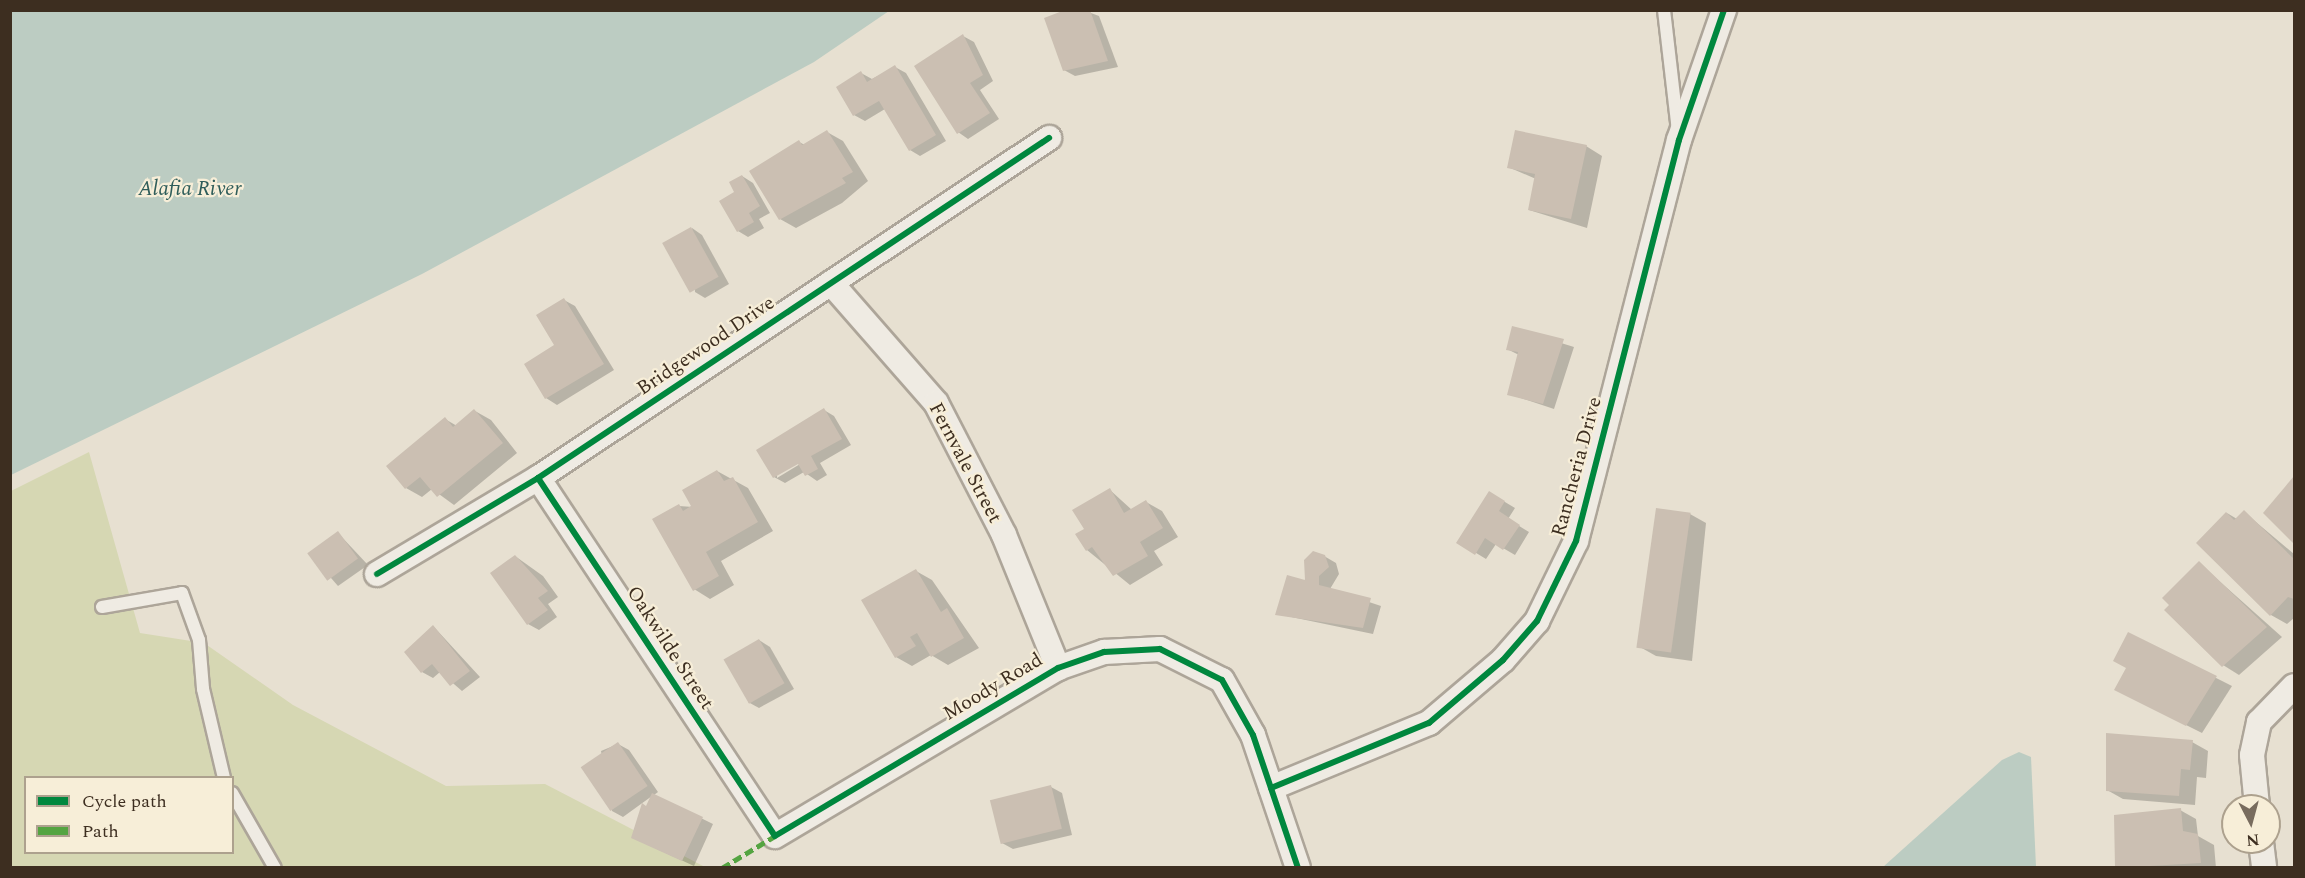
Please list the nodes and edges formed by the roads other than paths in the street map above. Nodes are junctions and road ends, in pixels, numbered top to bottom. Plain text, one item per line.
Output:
1 (1664, 10) edge
2 (1724, 10) edge
3 (1048, 138) dead end
4 (1679, 140) junction
5 (831, 283) junction
6 (538, 478) junction
7 (377, 574) dead end
8 (102, 607) dead end
9 (1058, 668) junction
10 (2295, 686) edge
11 (224, 776) edge
12 (1271, 788) junction
13 (2256, 794) edge
14 (234, 797) edge
15 (775, 836) joint
16 (274, 867) edge
17 (1298, 867) edge

1 - 4 lane
2 - 4 street, Rancheria Drive
3 - 5 street, Bridgewood Drive
4 - 12 street, Rancheria Drive
5 - 6 street, Bridgewood Drive
5 - 9 street, Fernvale Street
6 - 7 street, Bridgewood Drive
6 - 15 street, Oakwilde Street
8 - 11 lane
9 - 12 street, Moody Road
9 - 15 street, Moody Road
10 - 13 street
12 - 17 street, Moody Road
14 - 16 lane

